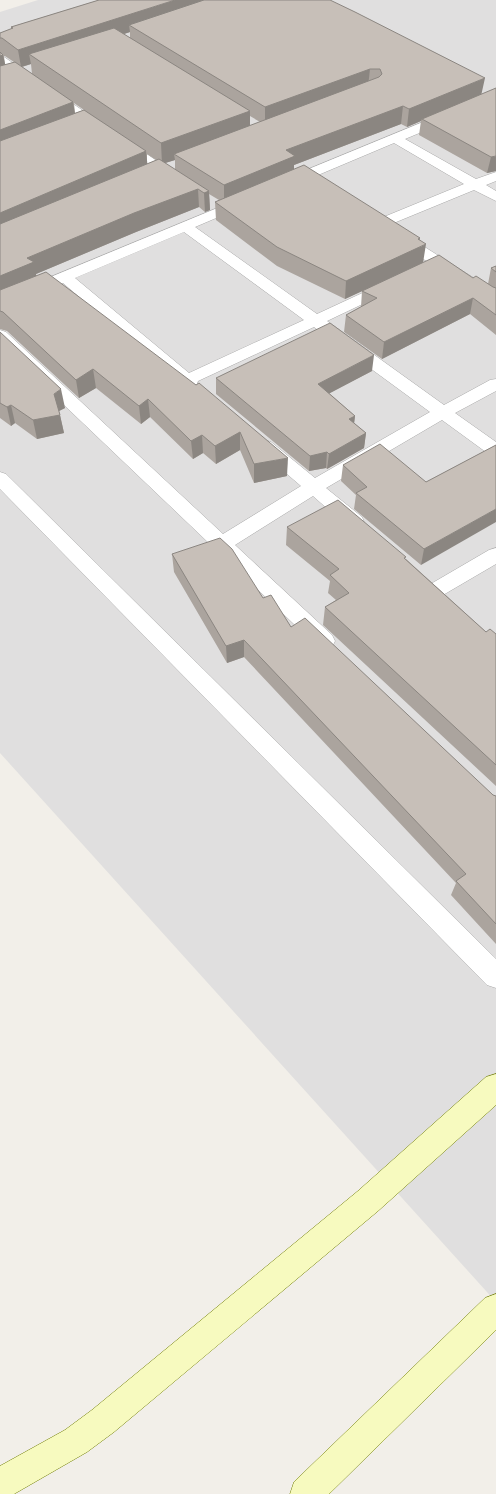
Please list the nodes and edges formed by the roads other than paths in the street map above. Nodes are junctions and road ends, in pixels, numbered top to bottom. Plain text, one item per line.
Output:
1 (0, 60) edge
2 (35, 68) edge
3 (20, 73) junction
4 (7, 78) edge
5 (480, 89) edge
6 (495, 96) edge
7 (89, 121) junction
8 (74, 127) edge
9 (394, 138) junction
10 (176, 166) edge
11 (162, 171) junction
12 (304, 176) junction
13 (496, 176) edge
14 (147, 177) edge
15 (316, 184) edge
16 (475, 185) junction
17 (186, 187) edge
18 (274, 188) edge
19 (260, 195) edge
20 (496, 197) edge
21 (211, 202) dead end
22 (223, 210) junction
23 (366, 216) edge
24 (379, 224) junction
25 (185, 226) junction
26 (439, 263) junction
27 (425, 270) edge
28 (64, 277) junction
29 (403, 280) edge
30 (496, 299) edge
31 (0, 304) edge
32 (316, 321) junction
33 (0, 334) edge
34 (187, 380) junction
35 (496, 384) edge
36 (205, 395) edge
37 (442, 412) junction
38 (253, 436) edge
39 (496, 451) edge
40 (0, 478) edge
41 (313, 486) junction
42 (366, 531) edge
43 (222, 544) junction
44 (496, 555) edge
45 (436, 590) edge
46 (336, 651) edge
47 (496, 976) edge
48 (496, 1087) edge
49 (496, 1309) edge
50 (0, 1484) edge
51 (306, 1494) edge

1 - 3 street
2 - 3 street
3 - 4 street
3 - 7 street
5 - 6 street
6 - 9 street
7 - 8 street
7 - 11 street
9 - 12 street
9 - 16 street
10 - 11 street
11 - 14 street
11 - 17 street
12 - 15 street
12 - 18 street
13 - 16 street
16 - 20 street
16 - 24 street
19 - 22 street
21 - 22 street
22 - 25 street
23 - 24 street
24 - 26 street
25 - 28 street
25 - 32 street
26 - 27 street
26 - 30 street
28 - 31 street
28 - 34 street
29 - 32 street
32 - 34 street
32 - 37 street
33 - 43 street
34 - 36 street
35 - 37 street
37 - 39 street
37 - 41 street
38 - 41 street
40 - 47 street
41 - 42 street
41 - 43 street
43 - 46 street
44 - 45 street
48 - 50 street
49 - 51 street

